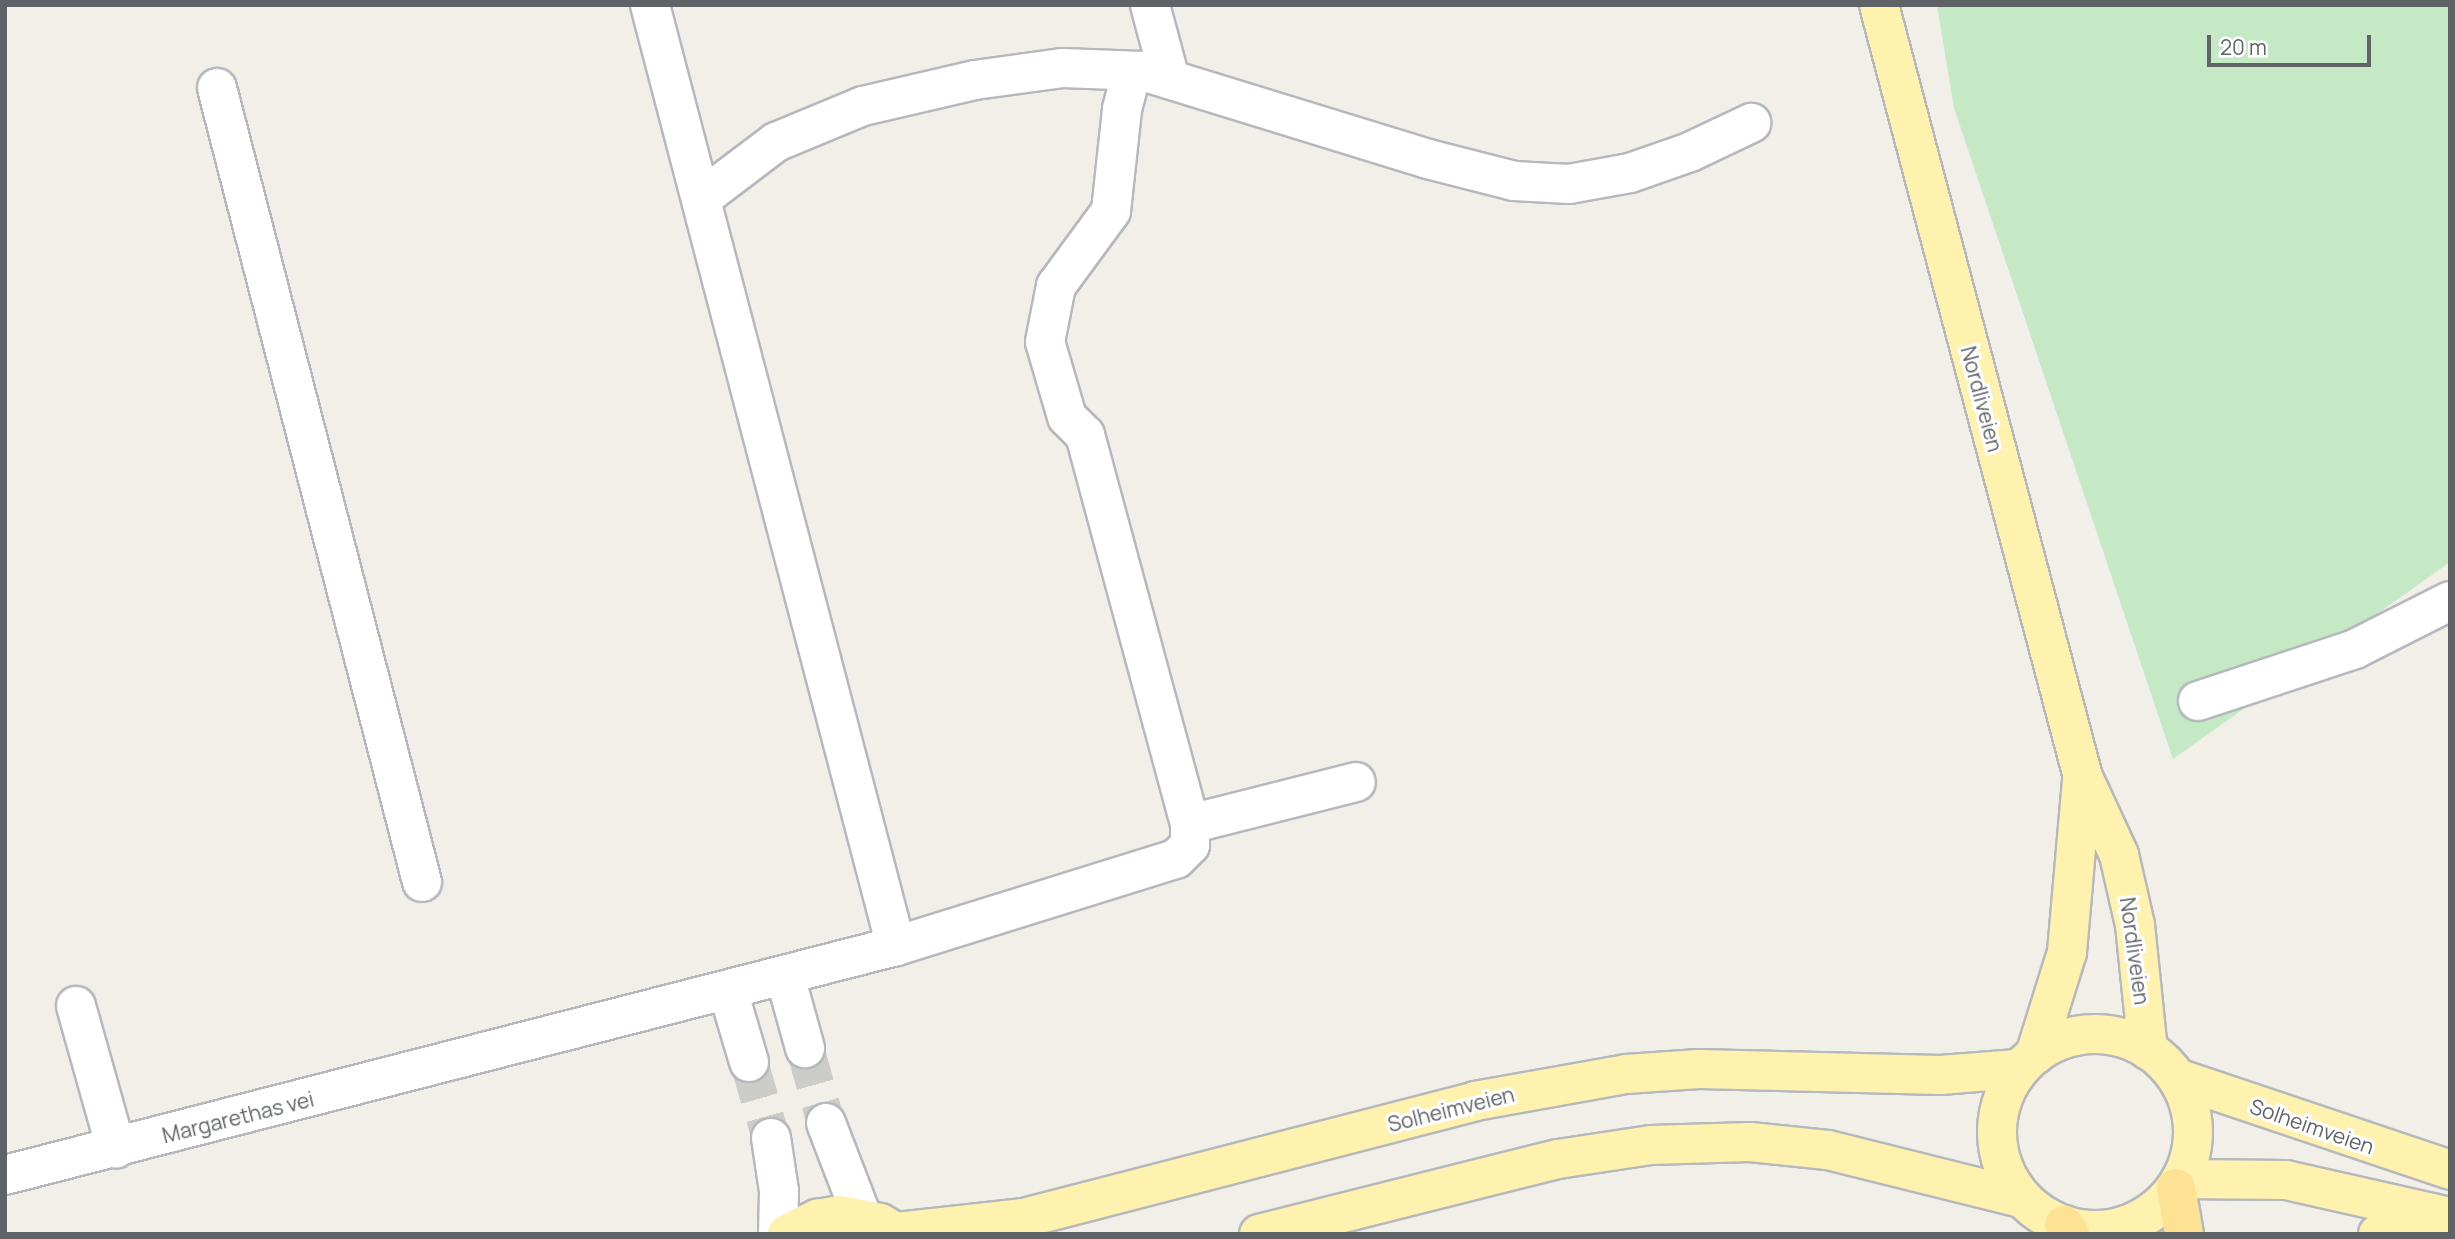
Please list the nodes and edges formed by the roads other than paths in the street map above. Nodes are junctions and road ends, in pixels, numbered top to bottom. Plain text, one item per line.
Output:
1 (650, 5) edge
2 (1150, 5) edge
3 (1878, 11) edge
4 (1132, 71) junction
5 (1170, 79) junction
6 (217, 88) dead end
7 (1751, 123) dead end
8 (702, 198) junction
9 (2450, 601) edge
10 (2198, 702) dead end
11 (2082, 777) junction
12 (1356, 782) dead end
13 (1191, 824) junction
14 (422, 882) dead end
15 (896, 946) junction
16 (785, 976) junction
17 (729, 991) junction
18 (76, 1006) dead end
19 (805, 1048) tunnel mouth
20 (2148, 1050) junction
21 (749, 1062) tunnel mouth
22 (2026, 1062) junction
23 (2176, 1078) junction
24 (826, 1123) tunnel mouth
25 (771, 1138) tunnel mouth
26 (116, 1148) junction
27 (2450, 1170) edge
28 (5, 1175) edge
29 (2179, 1183) junction
30 (2021, 1198) junction
31 (2441, 1215) edge
32 (862, 1217) junction
33 (2067, 1229) edge
34 (898, 1233) edge
35 (778, 1234) edge
36 (787, 1234) edge
37 (1259, 1234) edge
38 (2184, 1234) edge
39 (2378, 1234) edge

1 - 8 street
2 - 5 street
3 - 11 main road, Nordliveien
4 - 5 street
4 - 8 street
4 - 13 street
5 - 7 street
6 - 14 street
8 - 15 street
9 - 10 street
11 - 20 main road, Nordliveien
11 - 22 main road, Nordliveien
12 - 13 street
13 - 15 street, Margarethas vei
15 - 16 street, Margarethas vei
16 - 17 street, Margarethas vei
16 - 19 street
17 - 21 street
17 - 26 street, Margarethas vei
18 - 26 street
20 - 22 main road
20 - 23 main road
22 - 30 main road, Nordliveien
22 - 34 main road, Solheimveien
23 - 27 main road, Solheimveien
23 - 29 main road
24 - 32 street
25 - 35 street
26 - 28 street, Margarethas vei
29 - 31 main road
29 - 33 main road
29 - 38 highway
30 - 33 main road
30 - 37 main road
31 - 39 main road
32 - 34 main road
32 - 36 main road

